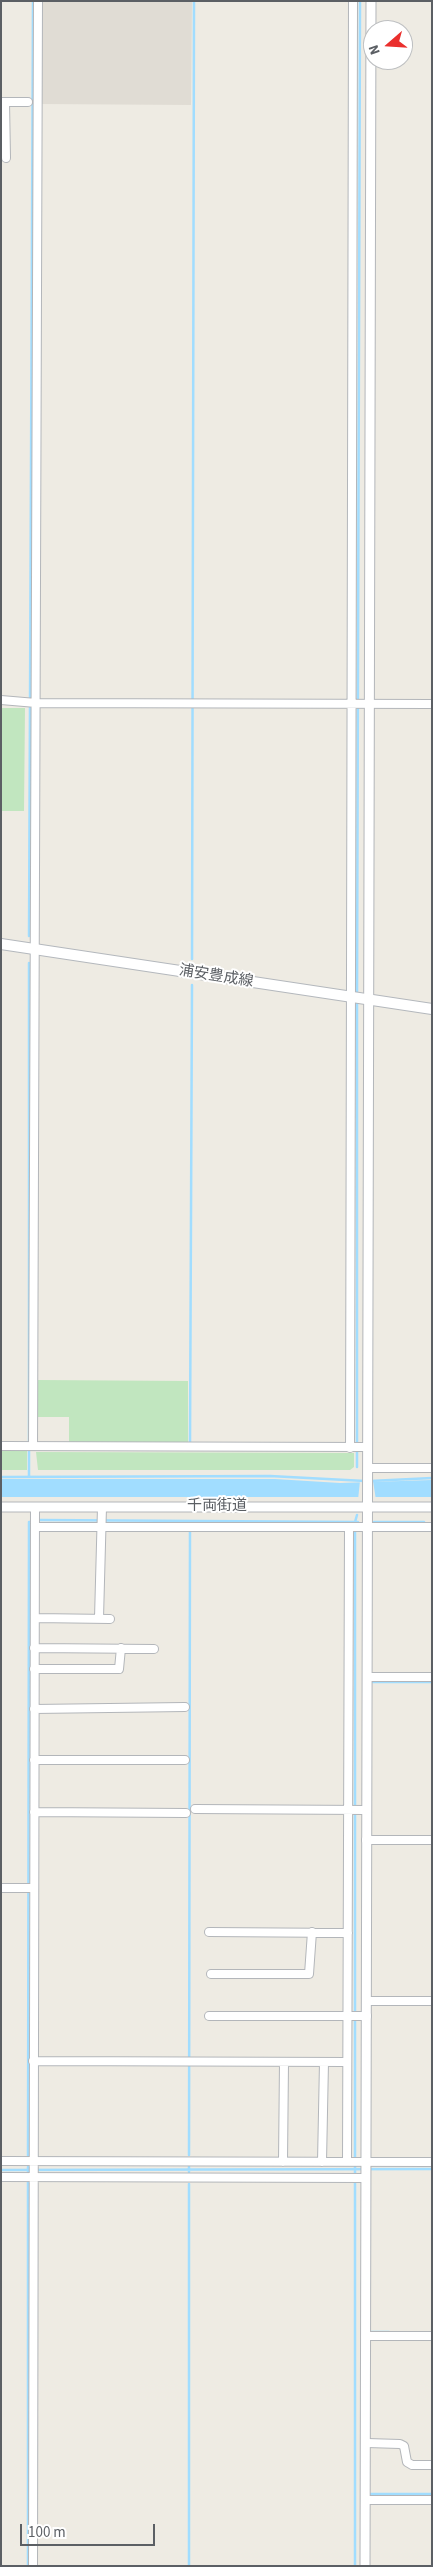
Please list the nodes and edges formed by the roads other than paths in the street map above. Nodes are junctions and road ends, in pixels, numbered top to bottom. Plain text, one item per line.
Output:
1 (38, 1) edge
2 (353, 1) edge
3 (370, 1) edge
4 (3, 102) edge
5 (28, 102) dead end
6 (3, 141) edge
7 (6, 158) dead end
8 (1, 700) edge
9 (32, 702) junction
10 (359, 704) junction
11 (432, 704) edge
12 (1, 944) edge
13 (36, 949) junction
14 (358, 999) junction
15 (432, 1009) edge
16 (1, 1446) edge
17 (30, 1446) junction
18 (358, 1448) junction
19 (368, 1468) junction
20 (432, 1468) edge
21 (368, 1503) junction
22 (1, 1507) edge
23 (35, 1507) junction
24 (102, 1507) junction
25 (432, 1507) edge
26 (101, 1523) junction
27 (432, 1526) edge
28 (35, 1527) junction
29 (357, 1527) junction
30 (34, 1618) junction
31 (99, 1618) junction
32 (110, 1619) dead end
33 (34, 1648) junction
34 (121, 1648) junction
35 (154, 1649) dead end
36 (34, 1669) junction
37 (432, 1677) edge
38 (367, 1678) junction
39 (185, 1708) dead end
40 (34, 1709) junction
41 (34, 1760) junction
42 (185, 1760) dead end
43 (195, 1809) dead end
44 (356, 1810) junction
45 (34, 1812) junction
46 (186, 1813) dead end
47 (366, 1840) junction
48 (432, 1840) edge
49 (1, 1888) edge
50 (30, 1888) junction
51 (209, 1932) dead end
52 (312, 1932) junction
53 (348, 1933) junction
54 (211, 1974) dead end
55 (367, 2001) junction
56 (432, 2001) edge
57 (209, 2016) dead end
58 (356, 2016) junction
59 (33, 2061) junction
60 (284, 2062) junction
61 (324, 2062) junction
62 (347, 2062) junction
63 (1, 2161) edge
64 (283, 2162) junction
65 (322, 2162) junction
66 (432, 2162) edge
67 (359, 2169) junction
68 (31, 2172) junction
69 (1, 2177) edge
70 (366, 2336) junction
71 (432, 2336) edge
72 (367, 2442) junction
73 (432, 2465) edge
74 (365, 2500) junction
75 (432, 2500) edge
76 (33, 2566) edge
77 (365, 2566) edge

1 - 9 street
2 - 10 street
3 - 10 street
4 - 5 street
4 - 6 street
6 - 7 street
8 - 9 street
9 - 10 street
9 - 13 street
10 - 11 street
10 - 14 street
10 - 14 street
12 - 13 main road, 浦安豊成線
13 - 14 main road, 浦安豊成線
13 - 17 street
14 - 15 main road, 浦安豊成線
14 - 18 street
14 - 18 street
16 - 17 street
17 - 18 street
18 - 19 street
19 - 20 street
19 - 21 street
21 - 24 street, 千両街道
21 - 25 street, 千両街道
21 - 29 street
22 - 23 street, 千両街道
23 - 24 street, 千両街道
23 - 28 street
24 - 26 street
26 - 28 street
26 - 29 street
26 - 31 street
27 - 29 street
28 - 30 street
29 - 38 street
29 - 44 street
30 - 31 street
30 - 33 street
31 - 32 street
33 - 34 street
33 - 36 street
34 - 35 street
34 - 36 street
36 - 40 street
37 - 38 street
38 - 44 street
39 - 40 street
40 - 41 street
41 - 42 street
41 - 45 street
43 - 44 street
44 - 47 street
44 - 53 street
45 - 46 street
45 - 50 street
47 - 48 street
47 - 55 street
49 - 50 street
50 - 59 street
51 - 52 street
52 - 53 street
52 - 54 street
53 - 58 street
55 - 56 street
55 - 58 street
57 - 58 street
58 - 62 street
58 - 67 street
59 - 60 street
59 - 68 street
60 - 61 street
60 - 64 street
61 - 62 street
61 - 65 street
62 - 67 street
63 - 68 street
64 - 65 street
64 - 68 street
65 - 67 street
66 - 67 street
67 - 68 street
67 - 70 street
68 - 69 street
68 - 76 street
70 - 71 street
70 - 72 street
72 - 73 street
72 - 74 street
74 - 75 street
74 - 77 street

